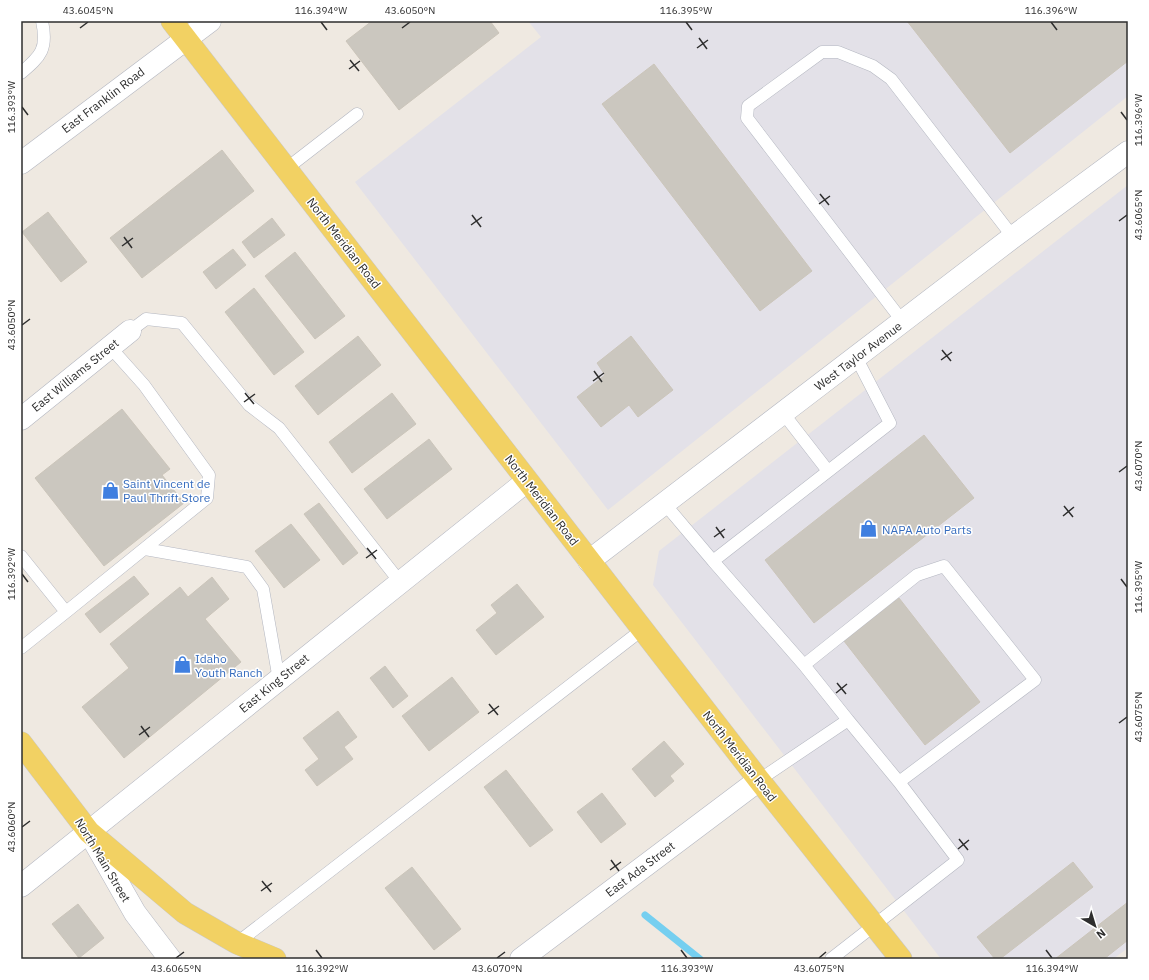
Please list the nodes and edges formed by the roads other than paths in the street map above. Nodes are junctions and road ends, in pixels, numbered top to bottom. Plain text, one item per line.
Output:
1 (42, 21) edge
2 (172, 21) edge
3 (210, 21) edge
4 (186, 38) junction
5 (21, 74) edge
6 (357, 114) dead end
7 (1128, 152) edge
8 (21, 163) edge
9 (286, 169) junction
10 (1013, 237) junction
11 (903, 322) junction
12 (130, 331) joint
13 (110, 347) junction
14 (856, 357) junction
15 (782, 413) junction
16 (21, 419) edge
17 (828, 471) junction
18 (527, 480) junction
19 (664, 503) junction
20 (145, 549) junction
21 (21, 556) edge
22 (589, 561) junction
23 (713, 561) junction
24 (400, 582) junction
25 (66, 612) junction
26 (642, 630) junction
27 (21, 648) edge
28 (804, 665) junction
29 (279, 680) junction
30 (848, 720) junction
31 (21, 743) edge
32 (759, 780) junction
33 (899, 782) junction
34 (89, 832) junction
35 (21, 886) edge
36 (874, 926) junction
37 (236, 943) junction
38 (170, 959) edge
39 (275, 959) edge
40 (521, 959) edge
41 (831, 959) edge
42 (901, 959) edge

1 - 5 lane
2 - 4 main road, North Meridian Road
3 - 4 street, East Franklin Road
4 - 8 street, East Franklin Road
4 - 9 main road, North Meridian Road
6 - 9 lane
7 - 10 street, West Taylor Avenue
9 - 18 main road, North Meridian Road
10 - 11 street, West Taylor Avenue
10 - 11 lane
11 - 14 street, West Taylor Avenue
12 - 13 street, East Williams Street
12 - 24 lane
13 - 16 street, East Williams Street
13 - 20 lane
14 - 15 street, West Taylor Avenue
14 - 17 lane
15 - 17 lane
15 - 19 street, West Taylor Avenue
17 - 23 lane
18 - 22 main road, North Meridian Road
18 - 24 street, East King Street
19 - 22 street, West Taylor Avenue
19 - 23 lane
20 - 25 lane
20 - 29 lane
21 - 25 lane
22 - 26 main road, North Meridian Road
23 - 28 lane
24 - 29 street, East King Street
25 - 27 lane
26 - 32 main road, North Meridian Road
26 - 37 lane
28 - 30 lane
28 - 33 lane
29 - 34 street, East King Street
30 - 32 lane
30 - 33 lane
31 - 34 main road, North Main Street
32 - 36 main road, North Meridian Road
32 - 40 street, East Ada Street
33 - 36 lane
34 - 35 street, East King Street
34 - 37 main road
34 - 38 street, North Main Street
36 - 41 lane
36 - 42 main road, North Meridian Road
37 - 39 main road

